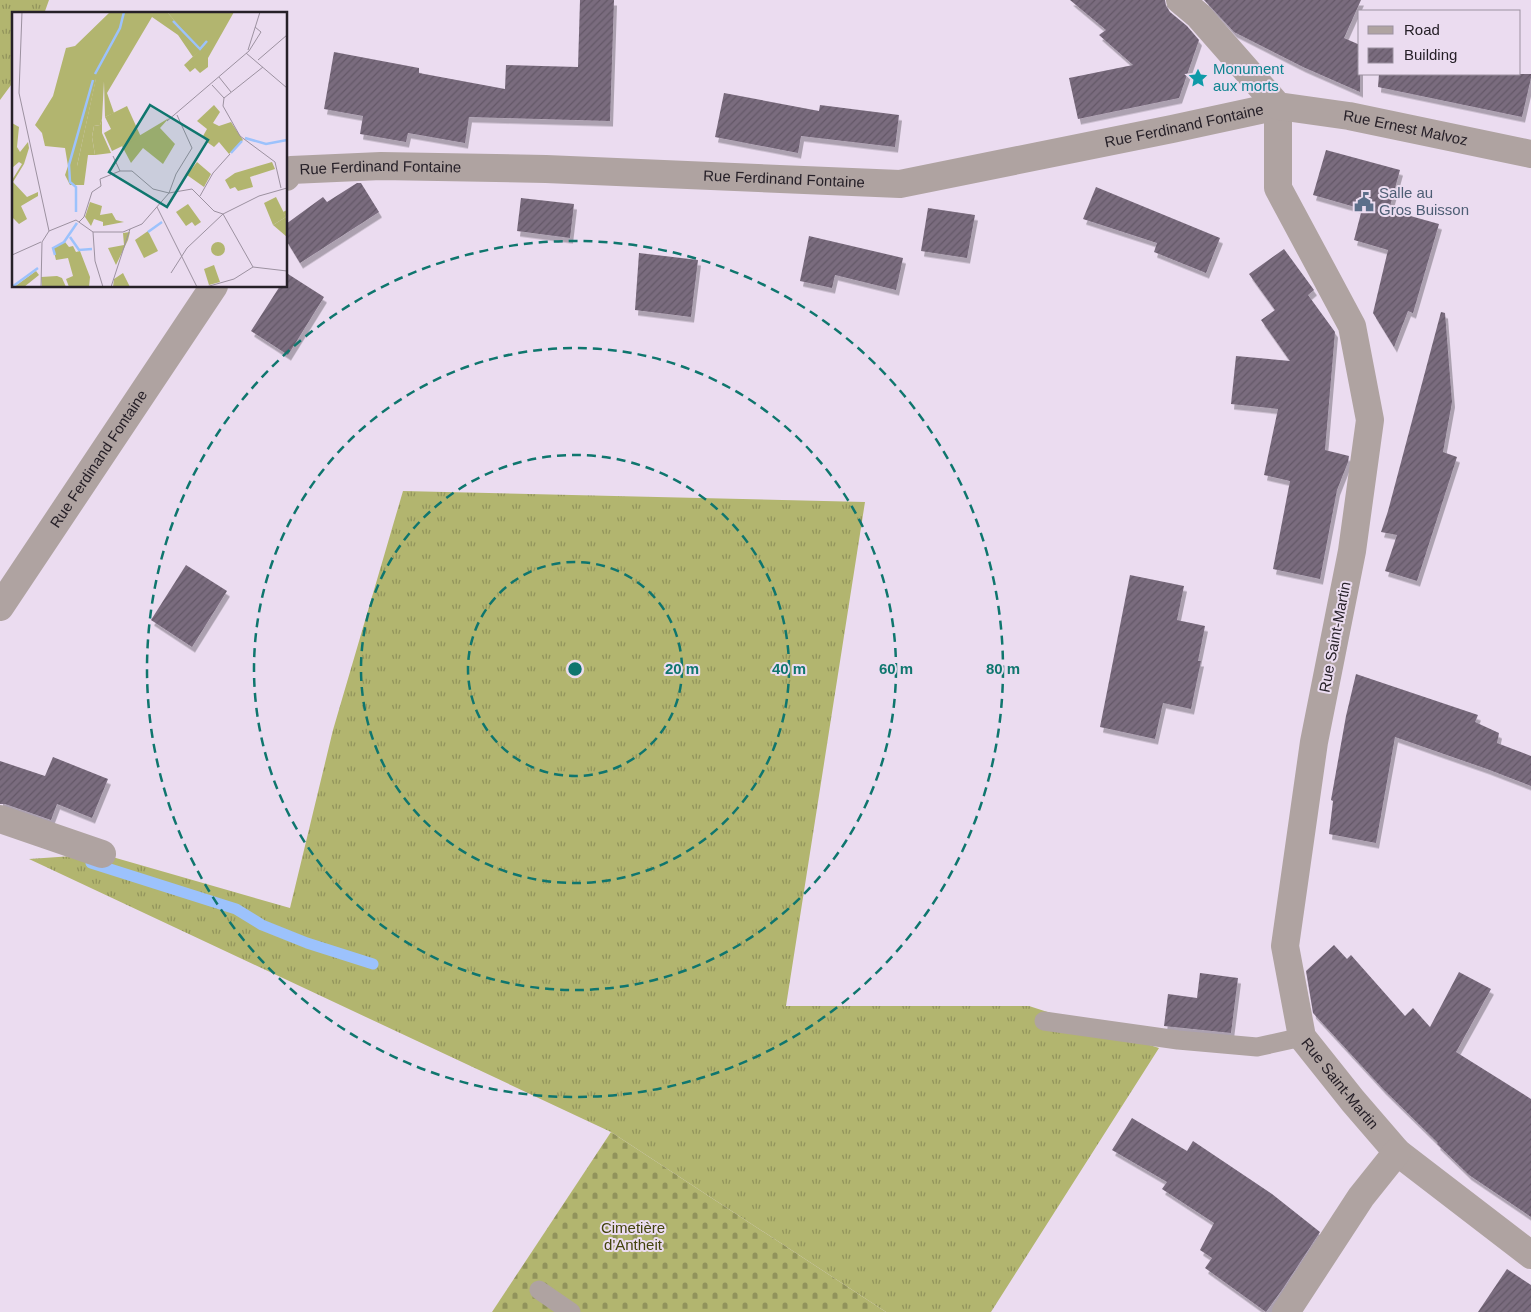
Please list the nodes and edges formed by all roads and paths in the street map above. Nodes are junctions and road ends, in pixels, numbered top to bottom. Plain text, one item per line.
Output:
1 (1180, 0) edge
2 (1278, 106) junction
3 (1531, 154) edge
4 (288, 174) edge
5 (213, 288) edge
6 (0, 607) edge
7 (0, 819) edge
8 (102, 854) dead end
9 (1044, 1021) dead end
10 (1302, 1037) junction
11 (1397, 1152) junction
12 (1531, 1255) edge
13 (539, 1290) dead end
14 (571, 1312) edge
15 (1286, 1312) edge

1 - 2 street
2 - 3 street, Rue Ernest Malvoz
2 - 4 street, Rue Ferdinand Fontaine
2 - 10 street, Rue Saint-Martin
5 - 6 street, Rue Ferdinand Fontaine
7 - 8 street
9 - 10 lane
10 - 11 street, Rue Saint-Martin
11 - 12 street, Rue Saint-Martin
11 - 15 street
13 - 14 lane

